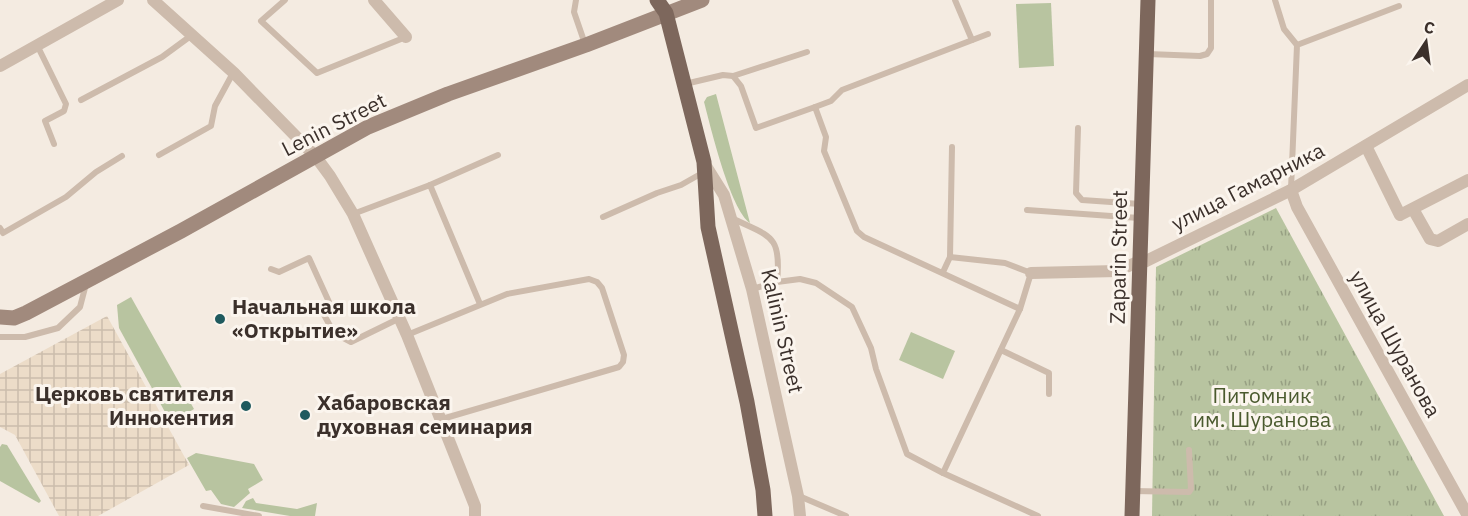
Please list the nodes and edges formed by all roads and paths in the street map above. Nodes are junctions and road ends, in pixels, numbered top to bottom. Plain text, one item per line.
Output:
1 (118, 0) edge
2 (153, 0) edge
3 (285, 0) edge
4 (374, 0) edge
5 (576, 0) edge
6 (702, 0) edge
7 (956, 0) edge
8 (1148, 0) edge
9 (1211, 0) edge
10 (1275, 0) edge
11 (1399, 6) dead end
12 (662, 7) edge
13 (988, 34) dead end
14 (192, 35) junction
15 (406, 37) joint
16 (972, 40) junction
17 (37, 45) junction
18 (586, 45) junction
19 (1297, 45) junction
20 (807, 52) dead end
21 (1147, 54) junction
22 (0, 66) edge
23 (234, 73) junction
24 (733, 76) junction
25 (684, 84) junction
26 (1468, 85) edge
27 (81, 100) dead end
28 (815, 107) junction
29 (1078, 128) dead end
30 (54, 144) dead end
31 (1366, 146) junction
32 (952, 147) dead end
33 (159, 154) dead end
34 (498, 155) dead end
35 (122, 156) dead end
36 (316, 156) junction
37 (704, 166) junction
38 (1468, 180) edge
39 (430, 185) junction
40 (1291, 190) junction
41 (1413, 209) junction
42 (1027, 210) dead end
43 (1140, 211) junction
44 (353, 214) junction
45 (603, 217) dead end
46 (731, 218) junction
47 (1468, 224) edge
48 (0, 228) edge
49 (950, 257) junction
50 (1140, 261) junction
51 (271, 269) dead end
52 (943, 272) junction
53 (1030, 273) junction
54 (87, 281) junction
55 (777, 282) junction
56 (752, 289) junction
57 (480, 304) junction
58 (1020, 309) junction
59 (0, 317) edge
60 (398, 319) junction
61 (406, 335) junction
62 (0, 337) edge
63 (1000, 350) junction
64 (1049, 394) dead end
65 (442, 419) junction
66 (1190, 450) dead end
67 (943, 473) junction
68 (1133, 491) junction
69 (798, 496) junction
70 (202, 506) dead end
71 (475, 511) edge
72 (259, 516) edge
73 (765, 516) edge
74 (800, 516) edge
75 (846, 516) edge
76 (1038, 516) edge
77 (1132, 516) edge
78 (1468, 516) edge

1 - 17 street
2 - 14 street
3 - 15 lane
4 - 15 street
5 - 18 lane
6 - 12 main road, Lenin Street
7 - 16 lane
8 - 21 main road, Zaparin Street
9 - 21 lane
10 - 19 lane
11 - 19 lane
12 - 18 main road, Lenin Street
12 - 25 main road, Kalinin Street
13 - 16 lane
14 - 23 street
14 - 27 lane
16 - 28 lane
17 - 22 street
17 - 30 lane
18 - 36 main road, Lenin Street
19 - 40 lane
20 - 24 lane
21 - 43 main road, Zaparin Street
23 - 33 lane
23 - 36 street
24 - 25 lane
24 - 28 lane
25 - 37 main road, Kalinin Street
26 - 31 street, улица Гамарника
28 - 52 lane
29 - 43 lane
31 - 40 street, улица Гамарника
31 - 41 street
32 - 49 lane
34 - 39 lane
35 - 48 lane
36 - 44 street
36 - 54 main road, Lenin Street
37 - 45 lane
37 - 46 street, Kalinin Street
37 - 73 main road, Kalinin Street
38 - 41 street
39 - 44 lane
39 - 57 lane
40 - 50 street, улица Гамарника
40 - 78 street, улица Шуранова
41 - 47 street
42 - 43 lane
43 - 50 main road, Zaparin Street
44 - 60 street
46 - 55 lane
46 - 56 street, Kalinin Street
49 - 52 lane
49 - 53 lane
50 - 53 street, улица Гамарника
50 - 68 main road, Zaparin Street
51 - 60 lane
52 - 58 lane
53 - 58 lane
54 - 59 main road, Lenin Street
54 - 62 lane
55 - 56 lane
55 - 67 lane
56 - 69 street, Kalinin Street
57 - 61 lane
57 - 65 lane
58 - 63 lane
60 - 61 street
61 - 65 street
63 - 64 lane
63 - 67 lane
65 - 71 street
66 - 68 lane
67 - 76 lane
68 - 77 main road, Zaparin Street
69 - 74 street, Kalinin Street
69 - 75 lane
70 - 72 lane

